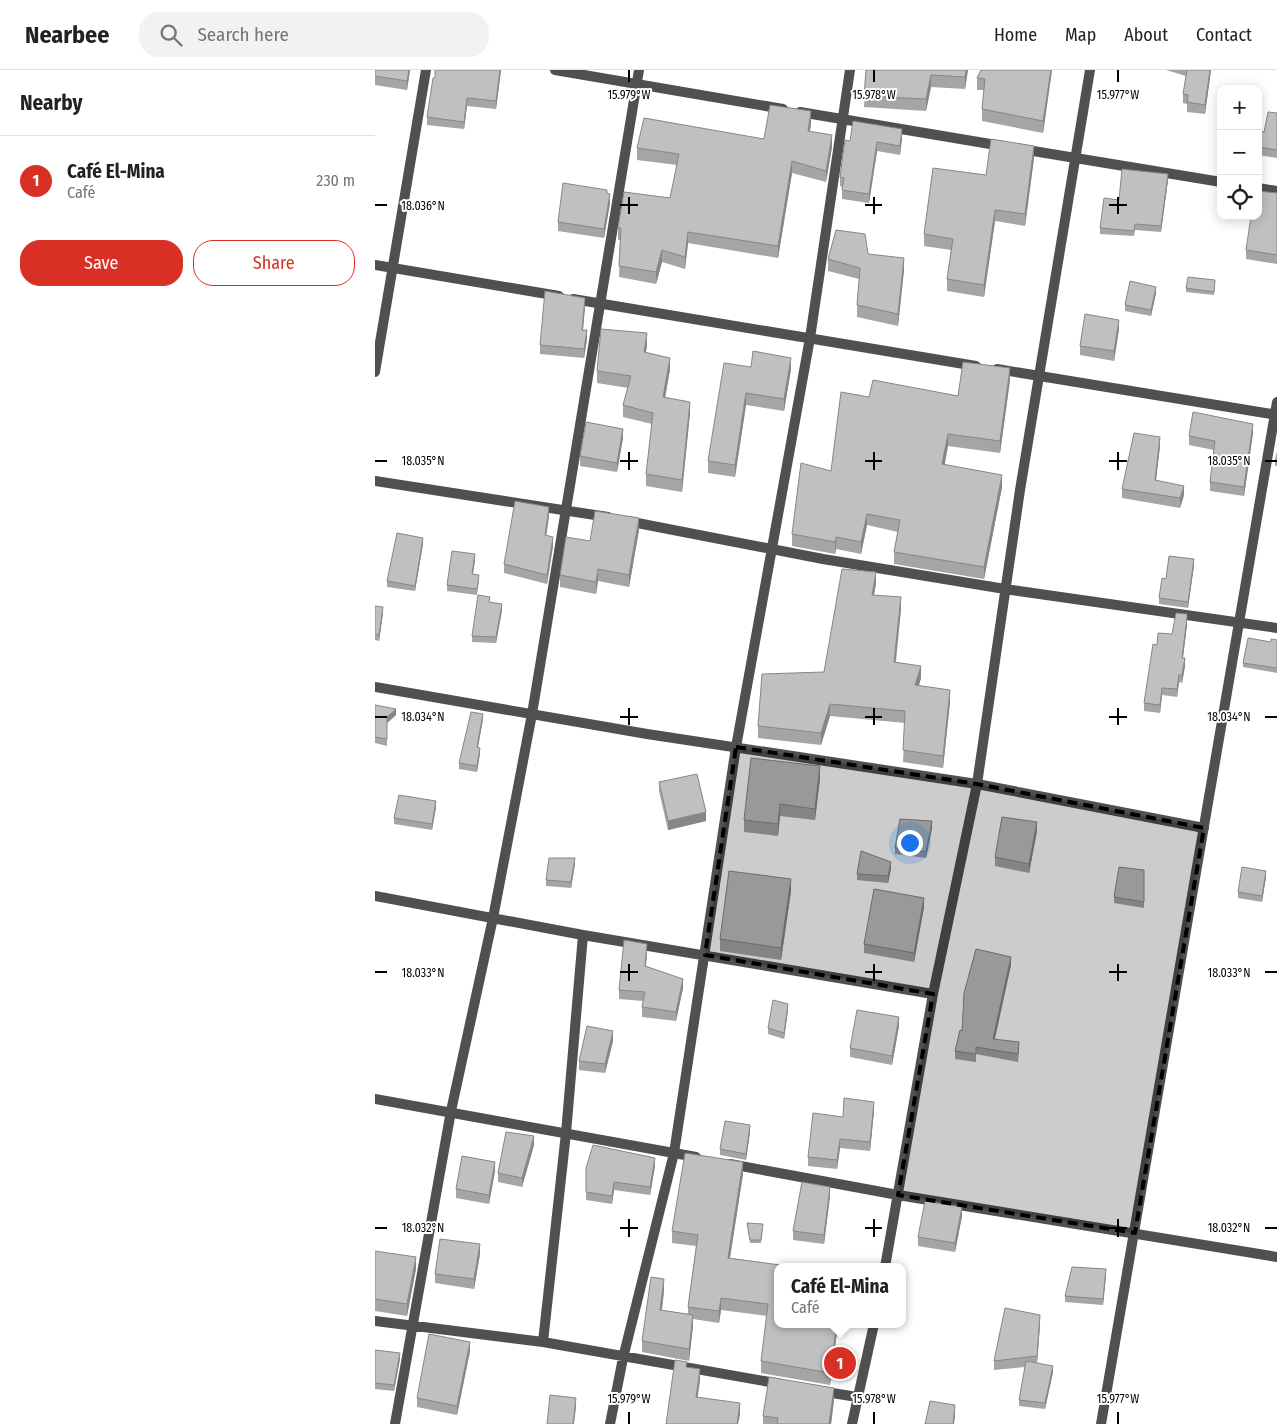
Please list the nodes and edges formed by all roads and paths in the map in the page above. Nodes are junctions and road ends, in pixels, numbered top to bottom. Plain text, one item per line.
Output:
1 (426, 70) edge
2 (555, 70) edge
3 (639, 70) edge
4 (850, 70) edge
5 (1091, 70) edge
6 (637, 85) junction
7 (843, 119) junction
8 (1076, 158) junction
9 (1217, 181) edge
10 (1262, 189) edge
11 (1277, 191) edge
12 (375, 265) edge
13 (393, 268) junction
14 (601, 303) junction
15 (810, 338) junction
16 (375, 372) edge
17 (1039, 375) junction
18 (1277, 402) edge
19 (1276, 415) edge
20 (375, 481) edge
21 (564, 510) junction
22 (773, 549) junction
23 (1005, 589) junction
24 (1240, 621) junction
25 (1277, 628) edge
26 (375, 688) edge
27 (532, 714) junction
28 (736, 747) junction
29 (977, 784) junction
30 (1205, 828) junction
31 (375, 896) edge
32 (493, 918) junction
33 (583, 935) junction
34 (705, 955) junction
35 (933, 994) junction
36 (375, 1099) edge
37 (451, 1111) junction
38 (566, 1133) junction
39 (674, 1153) junction
40 (703, 1159) edge
41 (723, 1162) edge
42 (898, 1195) junction
43 (1135, 1233) junction
44 (1277, 1257) edge
45 (886, 1263) edge
46 (375, 1321) edge
47 (413, 1326) junction
48 (873, 1328) edge
49 (543, 1342) junction
50 (623, 1358) junction
51 (789, 1386) edge
52 (809, 1389) edge
53 (857, 1397) junction
54 (395, 1424) edge
55 (611, 1424) edge
56 (852, 1424) edge
57 (1103, 1424) edge

1 - 13 street
2 - 6 street
3 - 6 street
4 - 7 street
5 - 8 street
6 - 7 street
6 - 14 street
7 - 8 street
7 - 15 street
8 - 9 street
8 - 17 street
10 - 11 street
12 - 13 street
13 - 14 street
13 - 16 street
14 - 15 street
14 - 21 street
15 - 17 street
15 - 22 street
17 - 19 street
17 - 23 street
18 - 19 street
19 - 24 street
20 - 21 street
21 - 22 street
21 - 27 street
22 - 23 street
22 - 28 street
23 - 24 street
23 - 29 street
24 - 25 street
24 - 30 street
26 - 27 street
27 - 28 street
27 - 32 street
28 - 29 street
28 - 34 street
29 - 30 street
29 - 35 street
30 - 43 street
31 - 32 street
32 - 33 street
32 - 37 street
33 - 34 street
33 - 38 street
34 - 35 street
34 - 39 street
35 - 42 street
36 - 37 street
37 - 38 street
37 - 47 street
38 - 39 street
38 - 49 street
39 - 40 street
39 - 50 street
41 - 42 street
42 - 43 street
42 - 45 street
43 - 44 street
43 - 57 street
46 - 47 street
47 - 49 street
47 - 54 street
48 - 53 street
49 - 50 street
50 - 51 street
50 - 55 street
52 - 53 street
53 - 56 street

